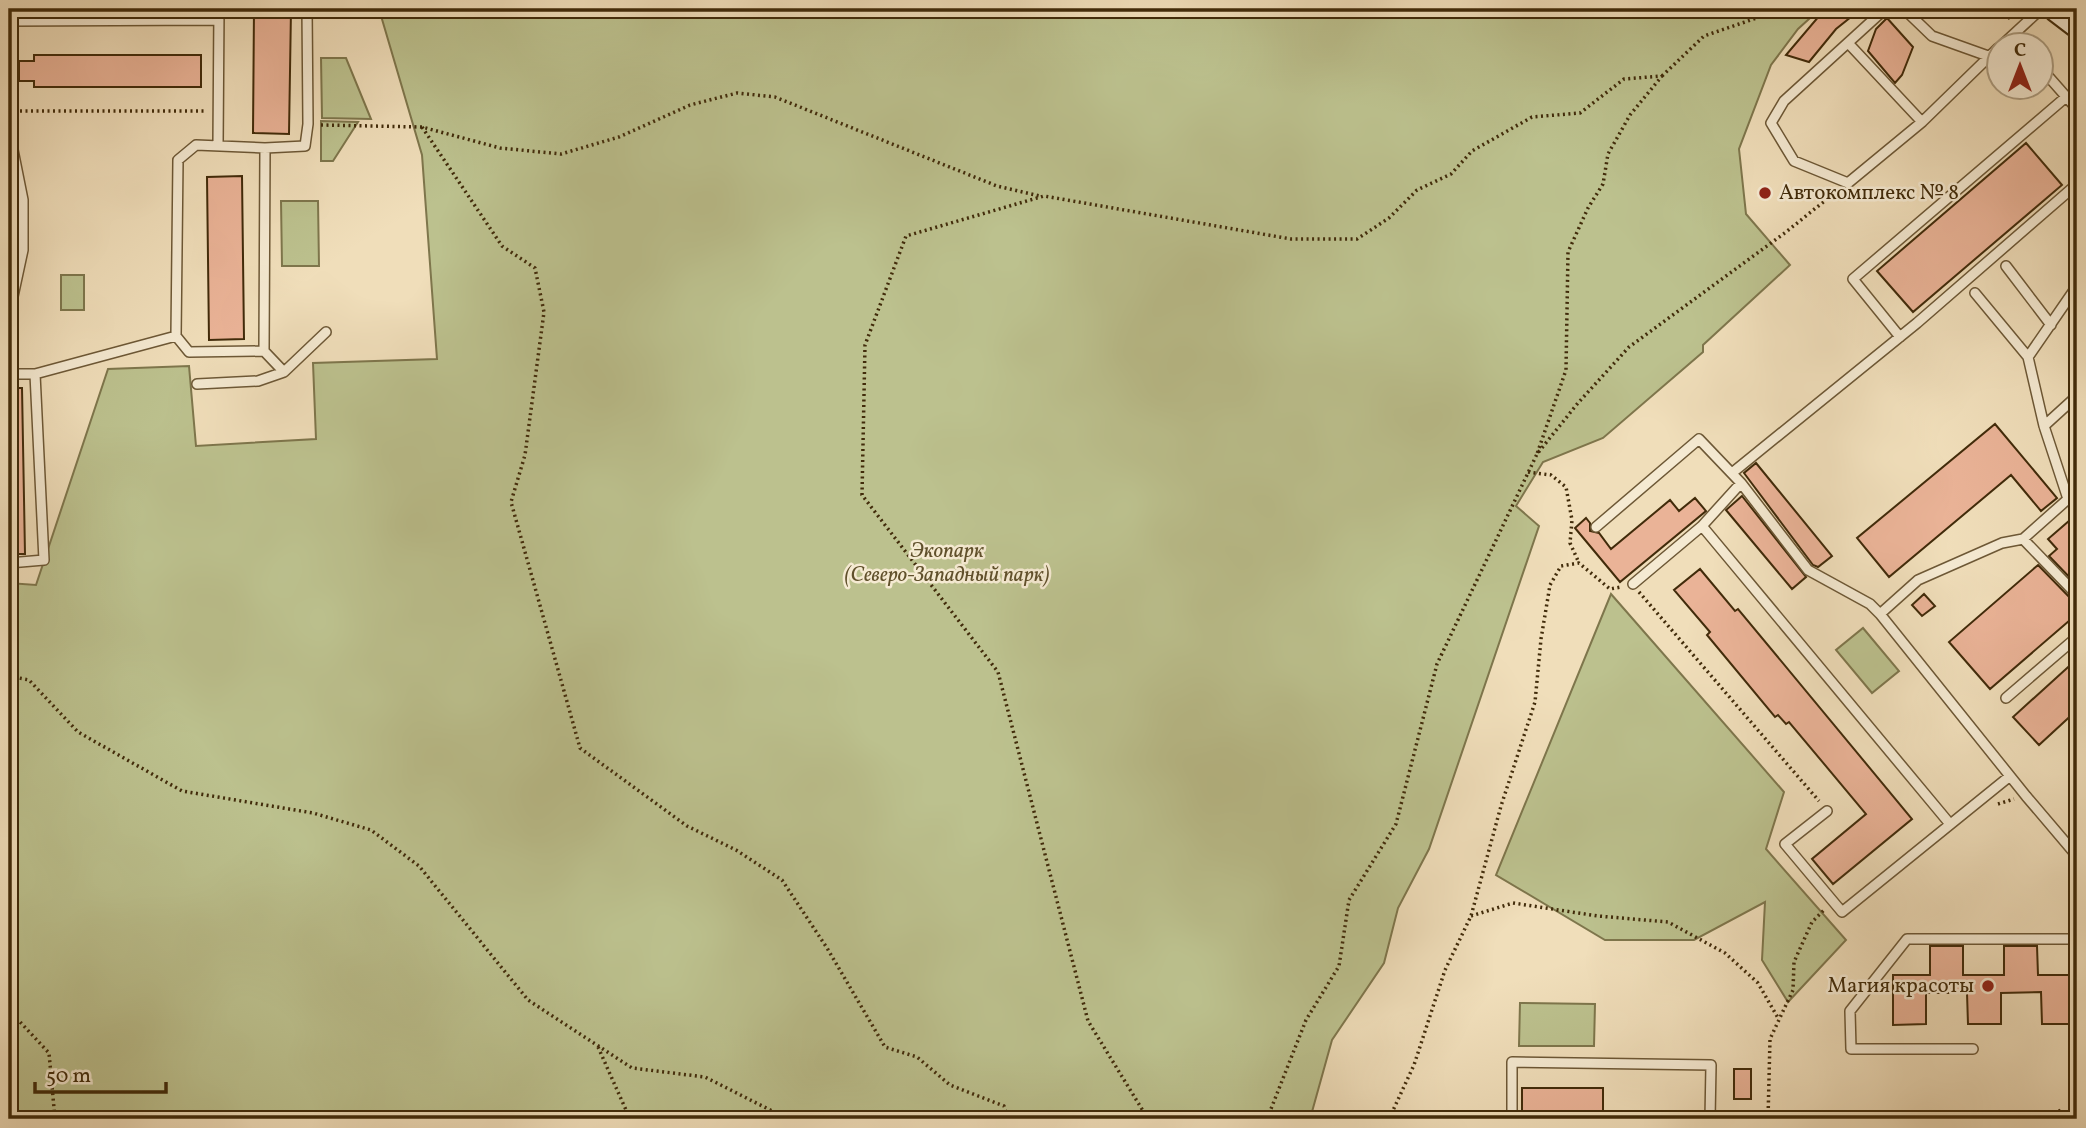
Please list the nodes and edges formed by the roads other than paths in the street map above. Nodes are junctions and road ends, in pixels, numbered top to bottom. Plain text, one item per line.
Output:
1 (219, 9) edge
2 (307, 9) edge
3 (1885, 9) edge
4 (1903, 9) edge
5 (2041, 9) edge
6 (2056, 9) edge
7 (218, 20) junction
8 (9, 21) edge
9 (2077, 25) edge
10 (2017, 32) edge
11 (1849, 44) junction
12 (1984, 55) edge
13 (1984, 60) edge
14 (2054, 83) edge
15 (2066, 97) junction
16 (2077, 109) edge
17 (1922, 122) junction
18 (9, 140) edge
19 (218, 145) junction
20 (265, 148) junction
21 (2077, 184) edge
22 (2006, 266) dead end
23 (2077, 286) edge
24 (1975, 293) dead end
25 (9, 315) edge
26 (2051, 325) junction
27 (326, 332) dead end
28 (176, 336) junction
29 (1900, 337) junction
30 (264, 351) junction
31 (2028, 357) junction
32 (284, 372) junction
33 (9, 374) edge
34 (35, 374) junction
35 (197, 384) dead end
36 (2077, 396) edge
37 (2043, 426) junction
38 (1732, 473) junction
39 (1741, 483) junction
40 (1702, 526) junction
41 (1597, 527) dead end
42 (2023, 539) junction
43 (9, 564) edge
44 (1633, 584) road end
45 (2077, 595) edge
46 (1880, 614) junction
47 (2077, 636) edge
48 (2006, 698) dead end
49 (2010, 776) junction
50 (1827, 811) road end
51 (1950, 824) junction
52 (2077, 856) edge
53 (2077, 939) edge
54 (1973, 1049) dead end
55 (2077, 1090) edge
56 (2075, 1109) edge
57 (1512, 1119) edge
58 (1710, 1119) edge

1 - 7 lane
2 - 20 lane
3 - 11 lane
4 - 12 lane
5 - 10 lane
6 - 9 main road
7 - 8 lane
7 - 19 lane
11 - 17 lane
11 - 17 lane
13 - 17 lane
14 - 15 lane
15 - 16 lane
15 - 29 lane
18 - 25 lane
19 - 20 lane
19 - 28 lane
20 - 30 lane
21 - 29 lane
22 - 26 lane
23 - 26 lane
24 - 31 lane
26 - 31 lane
27 - 32 lane
28 - 30 lane
28 - 34 lane
29 - 38 lane
30 - 32 lane
31 - 37 lane
32 - 35 lane
33 - 34 lane
34 - 43 lane
36 - 37 lane
37 - 42 lane
38 - 39 lane
38 - 41 lane
39 - 40 lane
39 - 46 lane
40 - 44 lane
40 - 51 lane
42 - 45 lane
42 - 46 lane
46 - 49 lane
47 - 48 lane
49 - 51 lane
49 - 52 lane
50 - 51 lane
53 - 54 lane
55 - 56 lane
57 - 58 lane

